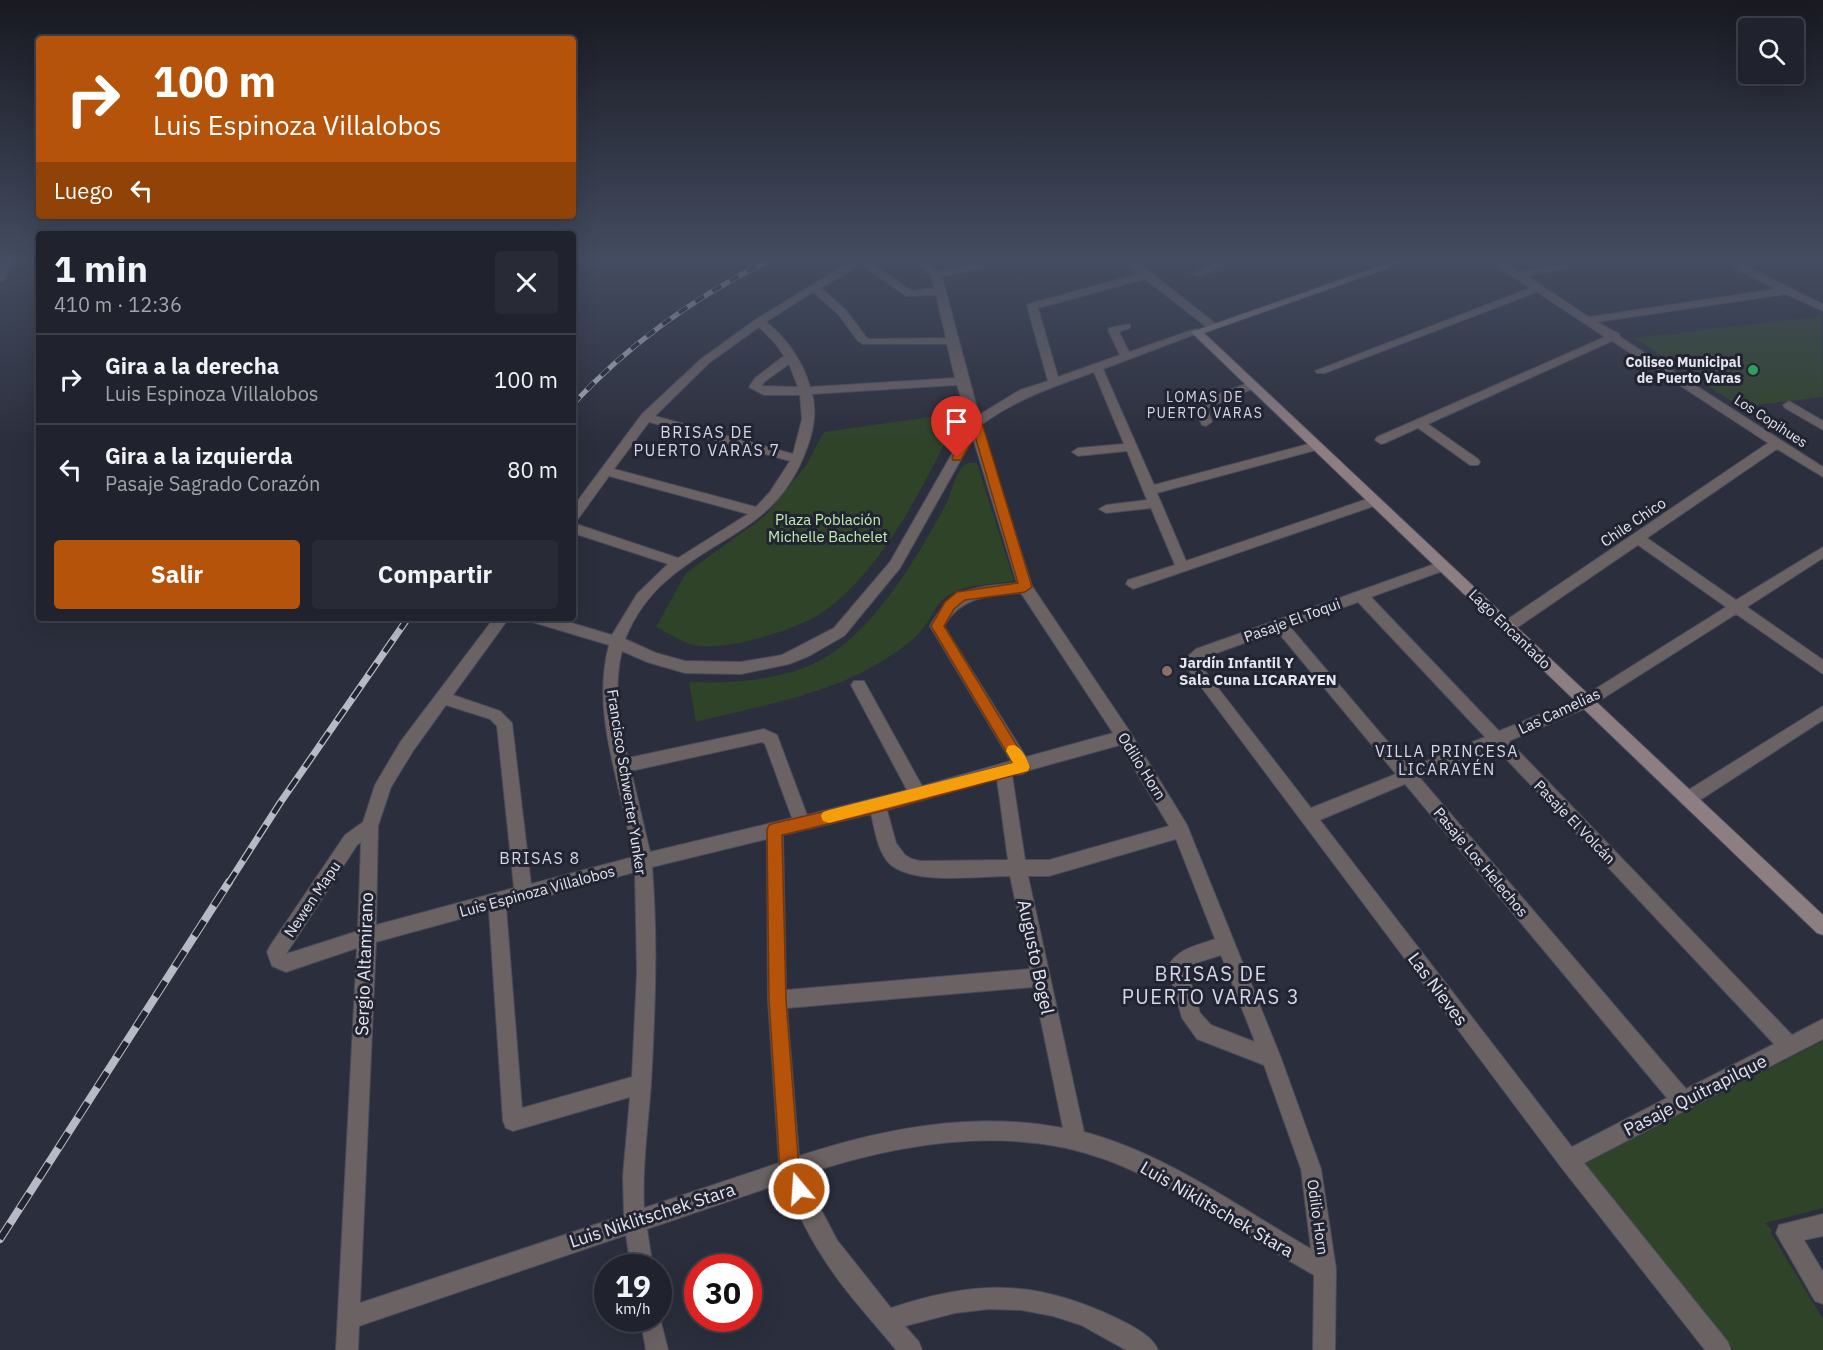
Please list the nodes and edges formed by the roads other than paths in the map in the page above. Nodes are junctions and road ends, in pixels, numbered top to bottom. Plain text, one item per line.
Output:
1 (849, 321) edge
2 (946, 321) edge
3 (1036, 321) edge
4 (1206, 321) edge
5 (1227, 321) edge
6 (1452, 321) edge
7 (1591, 321) edge
8 (759, 322) joint
9 (1126, 326) dead end
10 (1212, 326) junction
11 (1196, 332) junction
12 (1615, 336) junction
13 (951, 340) junction
14 (791, 357) junction
15 (1126, 357) junction
16 (1097, 367) junction
17 (1321, 371) dead end
18 (962, 381) junction
19 (1054, 382) junction
20 (1253, 385) junction
21 (807, 391) junction
22 (1790, 405) dead end
23 (646, 417) junction
24 (1206, 422) dead end
25 (976, 423) junction
26 (1419, 423) junction
27 (1823, 426) edge
28 (1381, 440) dead end
29 (1777, 443) junction
30 (1316, 446) junction
31 (1130, 447) junction
32 (1078, 452) dead end
33 (987, 457) junction
34 (957, 458) junction
35 (797, 459) junction
36 (1474, 462) dead end
37 (606, 471) junction
38 (1823, 473) edge
39 (1152, 497) junction
40 (1375, 501) junction
41 (1106, 509) dead end
42 (576, 512) edge
43 (758, 512) junction
44 (576, 529) edge
45 (1638, 538) junction
46 (1823, 552) edge
47 (679, 563) junction
48 (1182, 566) junction
49 (1443, 566) junction
50 (1133, 584) dead end
51 (1025, 587) junction
52 (1361, 596) junction
53 (1737, 607) junction
54 (500, 621) edge
55 (547, 621) edge
56 (1279, 624) junction
57 (1507, 627) junction
58 (617, 642) junction
59 (1823, 668) edge
60 (859, 685) dead end
61 (444, 698) junction
62 (1586, 702) junction
63 (1823, 712) edge
64 (1124, 737) junction
65 (1496, 739) junction
66 (623, 766) junction
67 (1023, 767) junction
68 (1004, 772) junction
69 (1407, 776) junction
70 (918, 794) junction
71 (1688, 799) junction
72 (878, 806) junction
73 (1309, 817) junction
74 (801, 822) junction
75 (370, 826) junction
76 (775, 830) junction
77 (1181, 830) junction
78 (643, 862) junction
79 (1017, 867) junction
80 (523, 894) junction
81 (497, 902) junction
82 (1823, 927) edge
83 (367, 936) junction
84 (1227, 944) junction
85 (1040, 977) junction
86 (777, 1000) junction
87 (1823, 1029) edge
88 (1790, 1047) junction
89 (1271, 1058) junction
90 (641, 1084) junction
91 (1682, 1100) junction
92 (1076, 1140) junction
93 (1568, 1160) junction
94 (790, 1170) junction
95 (634, 1222) junction
96 (1823, 1225) edge
97 (640, 1254) edge
98 (1325, 1269) junction
99 (1823, 1293) edge
100 (347, 1319) junction
101 (887, 1321) junction
102 (654, 1332) edge
103 (1713, 1348) edge
104 (347, 1350) edge
105 (657, 1350) edge
106 (911, 1350) edge
107 (1147, 1350) edge
108 (1324, 1350) edge

1 - 13 street
2 - 13 street, Odilio Horn
3 - 19 street
4 - 10 street
5 - 10 street
6 - 17 street
7 - 12 street, Los Copihues
8 - 14 street, Francisco Schwerter Yunker
8 - 23 street
9 - 15 street
10 - 11 street
11 - 15 street
11 - 20 street, Lago Encantado
12 - 26 street
12 - 29 street, Los Copihues
13 - 18 street, Odilio Horn
14 - 21 street, Francisco Schwerter Yunker
14 - 21 street
15 - 16 street
16 - 19 street
16 - 31 street
18 - 21 street
18 - 25 street, Odilio Horn
19 - 25 street
20 - 24 street
20 - 30 street, Lago Encantado
21 - 35 street, Francisco Schwerter Yunker
22 - 27 street
23 - 35 street
23 - 37 street
25 - 33 street, Odilio Horn
25 - 34 street
26 - 28 street
26 - 36 street
29 - 38 street, Los Copihues
29 - 45 street, Chile Chico
30 - 39 street
30 - 40 street, Lago Encantado
31 - 32 street
31 - 39 street
33 - 34 street
33 - 51 street, Odilio Horn
34 - 58 street
35 - 43 street, Francisco Schwerter Yunker
37 - 42 street
37 - 43 street
39 - 41 street
39 - 48 street
40 - 48 street
40 - 49 street, Lago Encantado
43 - 47 street, Francisco Schwerter Yunker
44 - 47 street
45 - 53 street
45 - 57 street, Chile Chico
46 - 53 street, Las Camelias
47 - 58 street, Francisco Schwerter Yunker
48 - 50 street
49 - 52 street, Pasaje El Toqui
49 - 57 street, Lago Encantado
51 - 64 street, Odilio Horn
51 - 67 street
52 - 56 street, Pasaje El Toqui
52 - 65 street, Pasaje El Volcán
53 - 59 street
53 - 62 street, Las Camelias
54 - 61 street, Sergio Altamirano
55 - 58 street
56 - 69 street, Pasaje Los Helechos
56 - 73 street, Pasaje El Toqui
57 - 62 street, Lago Encantado
58 - 66 street, Francisco Schwerter Yunker
60 - 70 street
61 - 75 street, Sergio Altamirano
61 - 80 street
62 - 65 street, Las Camelias
62 - 71 street, Lago Encantado
63 - 71 street
64 - 67 street, Luis Espinoza Villalobos
64 - 77 street, Odilio Horn
65 - 69 street, Las Camelias
65 - 88 street, Pasaje El Volcán
66 - 74 street
66 - 78 street, Francisco Schwerter Yunker
67 - 68 street, Luis Espinoza Villalobos
68 - 70 street, Luis Espinoza Villalobos
68 - 79 street, Augusto Bogel
69 - 73 street, Las Camelias
69 - 91 street, Pasaje Los Helechos
70 - 72 street, Luis Espinoza Villalobos
71 - 82 street, Lago Encantado
72 - 74 street, Luis Espinoza Villalobos
72 - 79 street
73 - 93 street, Las Nieves
74 - 76 street, Luis Espinoza Villalobos
75 - 83 street, Sergio Altamirano
75 - 83 street, Newen Mapu
76 - 78 street, Luis Espinoza Villalobos
76 - 86 street
77 - 79 street
77 - 84 street, Odilio Horn
78 - 80 street, Luis Espinoza Villalobos
78 - 90 street, Francisco Schwerter Yunker
79 - 85 street, Augusto Bogel
80 - 81 street, Luis Espinoza Villalobos
81 - 83 street, Luis Espinoza Villalobos
81 - 90 street
83 - 100 street, Sergio Altamirano
84 - 89 street, Odilio Horn
84 - 89 street
85 - 86 street
85 - 92 street, Augusto Bogel
86 - 94 street
87 - 88 street, Pasaje Quitrapilque
88 - 91 street, Pasaje Quitrapilque
89 - 98 street, Odilio Horn
90 - 95 street, Francisco Schwerter Yunker
91 - 93 street, Pasaje Quitrapilque
92 - 94 street, Luis Niklitschek Stara
92 - 98 street, Luis Niklitschek Stara
93 - 103 street, Las Nieves
94 - 95 street, Luis Niklitschek Stara
94 - 101 street
95 - 97 street, Francisco Schwerter Yunker
95 - 100 street, Luis Niklitschek Stara
96 - 99 street
98 - 108 street, Odilio Horn
100 - 104 street, Sergio Altamirano
101 - 106 street
101 - 107 street
102 - 105 street

